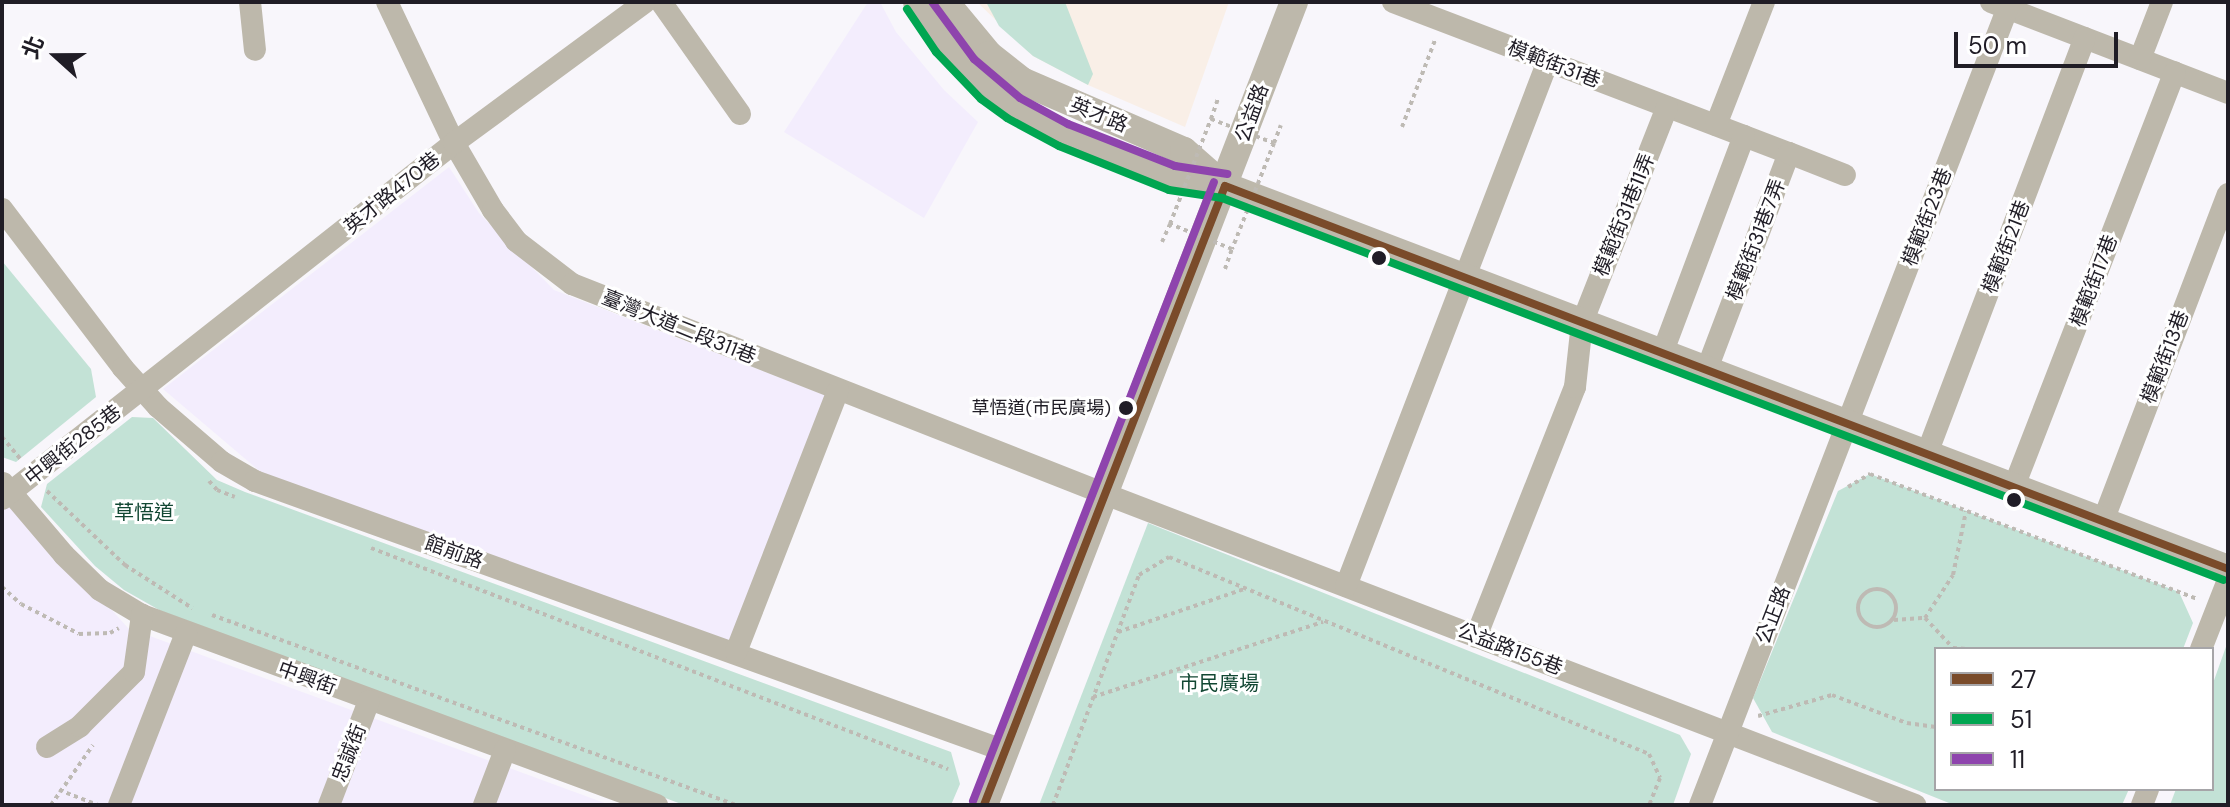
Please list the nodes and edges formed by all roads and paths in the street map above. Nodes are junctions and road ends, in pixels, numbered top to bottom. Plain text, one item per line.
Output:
1 (250, 2) edge
2 (387, 2) edge
3 (645, 2) edge
4 (661, 2) edge
5 (917, 2) edge
6 (945, 2) edge
7 (1294, 2) edge
8 (1393, 2) edge
9 (1764, 2) edge
10 (2162, 2) edge
11 (2003, 4) edge
12 (1442, 21) junction
13 (2085, 38) junction
14 (255, 50) dead end
15 (2140, 59) junction
16 (1548, 61) junction
17 (2175, 72) junction
18 (2228, 93) edge
19 (1218, 99) dead end
20 (1667, 107) junction
21 (740, 114) dead end
22 (1211, 119) junction
23 (1281, 125) dead end
24 (1716, 125) junction
25 (1402, 127) dead end
26 (1744, 136) junction
27 (454, 143) junction
28 (1274, 143) junction
29 (1789, 153) junction
30 (1845, 175) dead end
31 (1225, 186) junction
32 (2228, 194) edge
33 (2, 209) edge
34 (1170, 224) junction
35 (1162, 242) dead end
36 (1232, 249) junction
37 (1225, 269) dead end
38 (1463, 278) junction
39 (1582, 323) junction
40 (1662, 354) junction
41 (1706, 371) junction
42 (838, 390) junction
43 (143, 391) junction
44 (1846, 425) junction
45 (2, 437) edge
46 (11, 448) dead end
47 (1926, 456) junction
48 (207, 479) dead end
49 (2013, 489) junction
50 (5, 491) edge
51 (1105, 494) junction
52 (1843, 500) dead end
53 (247, 501) dead end
54 (59, 505) dead end
55 (1966, 511) junction
56 (2103, 521) junction
57 (366, 546) dead end
58 (2228, 569) edge
59 (2228, 580) edge
60 (1346, 586) junction
61 (2, 587) edge
62 (1246, 589) junction
63 (2187, 595) dead end
64 (142, 615) junction
65 (1925, 618) junction
66 (1892, 620) junction
67 (1325, 621) junction
68 (1118, 632) junction
69 (186, 633) junction
70 (1476, 637) junction
71 (1952, 647) edge
72 (2202, 647) edge
73 (736, 652) junction
74 (1093, 697) junction
75 (369, 701) junction
76 (1763, 702) dead end
77 (1934, 727) edge
78 (1728, 733) junction
79 (47, 747) dead end
80 (505, 750) junction
81 (1005, 751) junction
82 (948, 769) dead end
83 (618, 798) edge
84 (1877, 798) edge
85 (51, 805) edge
86 (99, 805) edge
87 (119, 805) edge
88 (329, 805) edge
89 (484, 805) edge
90 (657, 805) edge
91 (736, 805) edge
92 (984, 805) edge
93 (1053, 805) edge
94 (1649, 805) edge
95 (1700, 805) edge
96 (1915, 805) edge

1 - 14 street
2 - 27 street, 臺灣大道二段311巷
3 - 27 street, 英才路470巷
4 - 21 street
5 - 31 main road, 英才路
6 - 31 main road, 英才路
7 - 31 main road, 公益路
8 - 12 street, 模範街31巷
9 - 24 street
10 - 15 street
11 - 13 street
11 - 44 street, 模範街23巷
12 - 16 street, 模範街31巷
12 - 25 path
13 - 15 street
13 - 47 street, 模範街21巷
15 - 17 street
16 - 20 street, 模範街31巷
16 - 38 street
17 - 18 street
17 - 49 street, 模範街17巷
19 - 22 path
20 - 24 street, 模範街31巷
20 - 39 street, 模範街31巷11弄
22 - 28 path, bridge
22 - 34 path, bridge
23 - 28 path
24 - 26 street, 模範街31巷
26 - 29 street, 模範街31巷7弄
26 - 40 street
27 - 42 street, 臺灣大道二段311巷
27 - 43 street, 英才路470巷
28 - 36 path, bridge
29 - 30 street
29 - 41 street, 模範街31巷7弄
31 - 38 main road, 英才路
31 - 51 main road, 公益路
32 - 56 street, 模範街13巷
33 - 43 street, 館前路
34 - 35 path
34 - 36 path, bridge
36 - 37 path
38 - 39 main road, 英才路
38 - 60 street
39 - 40 main road, 英才路
39 - 70 street, 模範街31巷11弄
40 - 41 main road, 英才路
41 - 44 main road, 英才路
42 - 51 street, 臺灣大道二段311巷
42 - 73 street
43 - 50 street, 中興街285巷
43 - 73 street, 館前路
44 - 47 main road, 英才路
44 - 78 street, 公正路
45 - 46 path
47 - 49 main road, 英才路
48 - 53 path
49 - 56 main road, 英才路
50 - 64 street, 中興街
51 - 60 street, 公益路155巷
51 - 81 main road, 公益路
52 - 55 path
54 - 91 path
55 - 63 path
55 - 65 path
56 - 58 main road, 英才路
57 - 82 path
59 - 72 street
60 - 70 street, 公益路155巷
61 - 64 path
62 - 67 path
62 - 68 path
62 - 68 path
64 - 69 street, 中興街
64 - 79 street
65 - 66 path
65 - 71 path
66 - 66 path
67 - 74 path
67 - 94 path
68 - 74 path
69 - 75 street, 中興街
69 - 87 street
70 - 78 street, 公益路155巷
73 - 81 street, 館前路
74 - 93 path
75 - 80 street, 中興街
75 - 88 street, 忠誠街
76 - 77 path
78 - 84 street, 公益路155巷
78 - 95 street, 公正路
80 - 83 street, 中興街
80 - 89 street
81 - 92 main road, 公益路
83 - 90 street, 中興街
84 - 96 street, 公益路155巷
85 - 86 path

